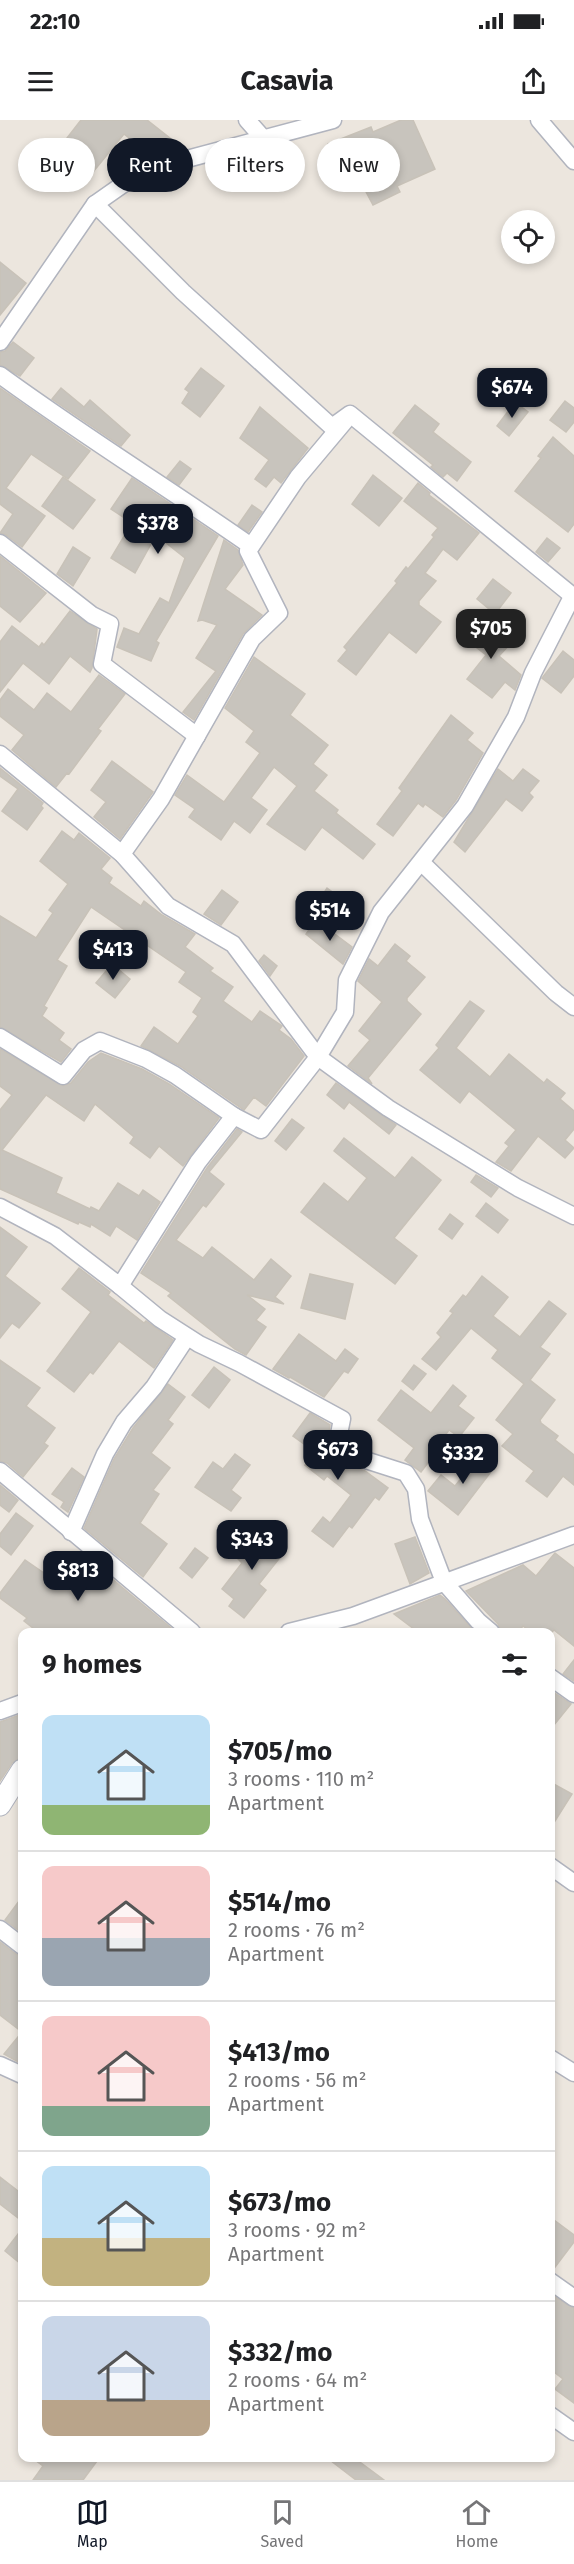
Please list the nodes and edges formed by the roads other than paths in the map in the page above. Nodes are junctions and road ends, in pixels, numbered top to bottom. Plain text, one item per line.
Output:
1 (247, 120) edge
2 (333, 120) edge
3 (539, 120) edge
4 (263, 138) joint
5 (205, 154) edge
6 (574, 161) edge
7 (95, 204) junction
8 (0, 342) edge
9 (0, 375) edge
10 (350, 414) junction
11 (0, 543) edge
12 (251, 546) junction
13 (573, 596) edge
14 (197, 736) junction
15 (0, 754) edge
16 (122, 854) junction
17 (422, 863) junction
18 (574, 1007) edge
19 (0, 1037) edge
20 (318, 1057) junction
21 (234, 1116) junction
22 (0, 1207) edge
23 (574, 1216) edge
24 (120, 1286) junction
25 (188, 1337) junction
26 (0, 1471) edge
27 (71, 1532) junction
28 (574, 1535) edge
29 (444, 1582) junction
30 (187, 1628) edge
31 (305, 1628) edge
32 (486, 1628) edge
33 (555, 1681) edge
34 (574, 1694) edge
35 (18, 1704) edge
36 (0, 1711) edge
37 (18, 1776) edge
38 (0, 1805) edge
39 (555, 1870) edge
40 (574, 1883) edge
41 (0, 1929) edge
42 (18, 1943) edge
43 (555, 2061) edge
44 (0, 2065) edge
45 (18, 2073) edge
46 (574, 2073) edge
47 (555, 2285) edge
48 (574, 2298) edge
49 (555, 2419) edge
50 (574, 2432) edge

1 - 4 street
2 - 4 street
3 - 6 street
5 - 7 street
7 - 8 street
7 - 10 street
9 - 12 street
10 - 12 street
10 - 13 street
11 - 14 street
12 - 14 street
13 - 17 street
14 - 16 street
15 - 16 street
16 - 20 street
17 - 18 street
17 - 20 street
19 - 21 street
20 - 21 street
20 - 23 street
21 - 24 street
22 - 24 street
24 - 25 street
25 - 27 street
25 - 29 street
26 - 27 street
27 - 30 street
28 - 29 street
29 - 31 street
29 - 32 street
33 - 34 street
35 - 36 street
37 - 38 street
39 - 40 street
41 - 42 street
43 - 46 street
44 - 45 street
47 - 48 street
49 - 50 street

